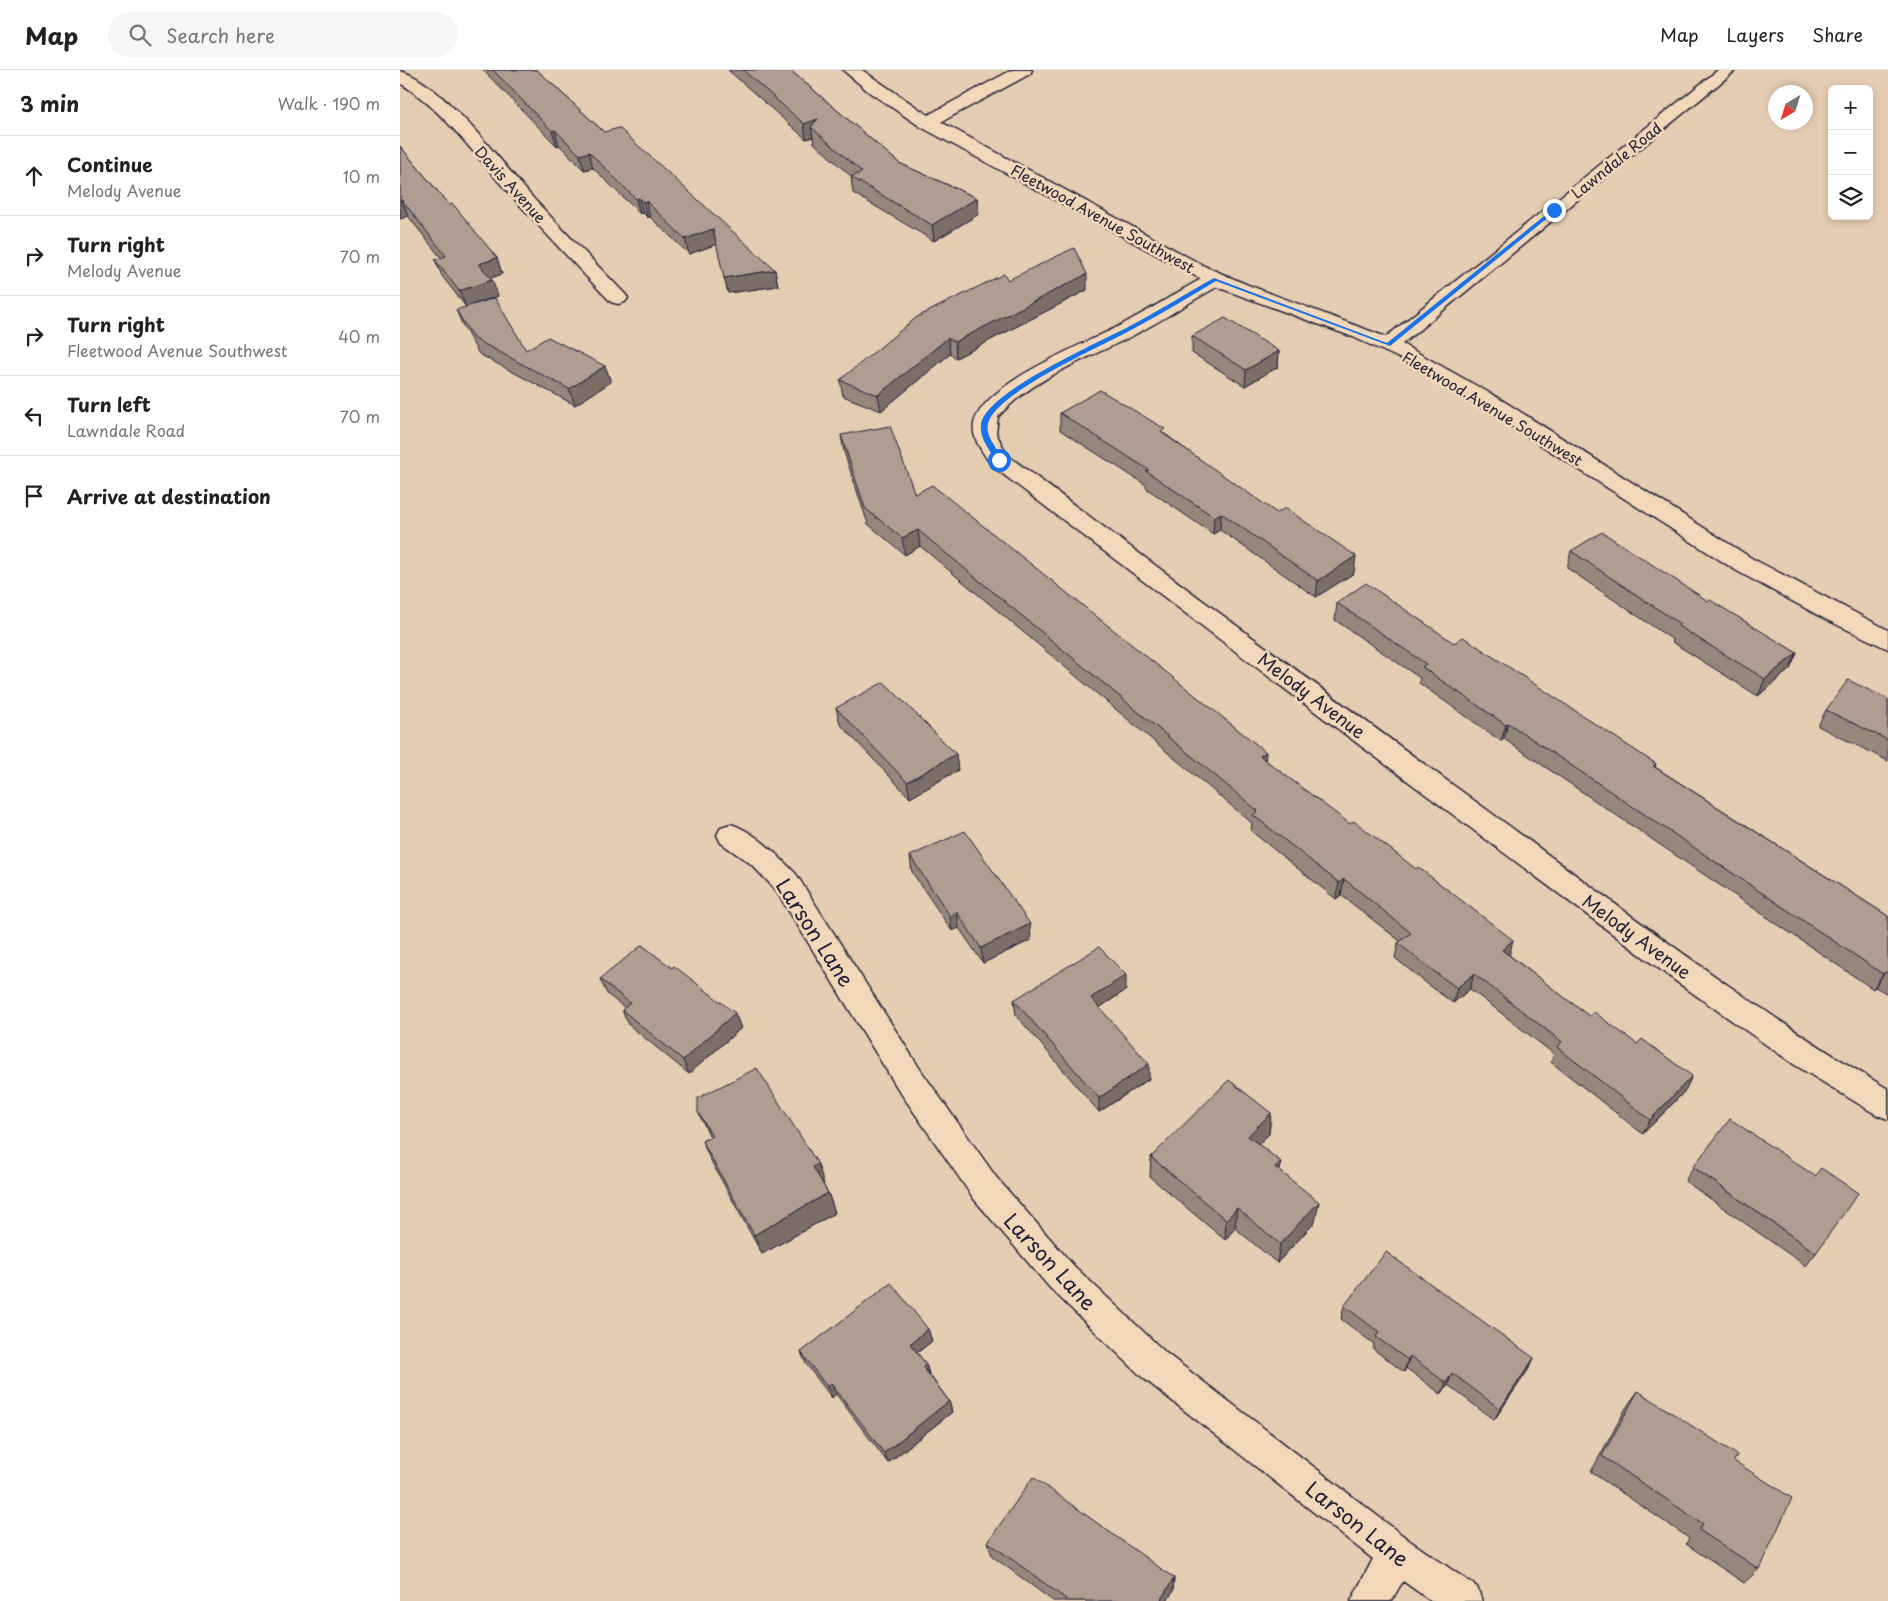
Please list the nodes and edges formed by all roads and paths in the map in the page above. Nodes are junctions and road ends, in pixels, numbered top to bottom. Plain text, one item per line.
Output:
1 (851, 70) edge
2 (1024, 70) edge
3 (1728, 70) edge
4 (400, 76) edge
5 (927, 123) junction
6 (1216, 279) junction
7 (618, 298) dead end
8 (1388, 345) junction
9 (1888, 640) edge
10 (731, 835) dead end
11 (1888, 1105) edge
12 (1396, 1554) junction
13 (1370, 1601) edge
14 (1463, 1601) edge

1 - 5 street, Fleetwood Avenue Southwest
2 - 5 street
3 - 8 street, Lawndale Road
4 - 7 street, Davis Avenue
5 - 6 street, Fleetwood Avenue Southwest
6 - 8 street, Fleetwood Avenue Southwest
6 - 11 street, Melody Avenue
8 - 9 street, Fleetwood Avenue Southwest
10 - 12 street, Larson Lane
12 - 13 street
12 - 14 street, Larson Lane

